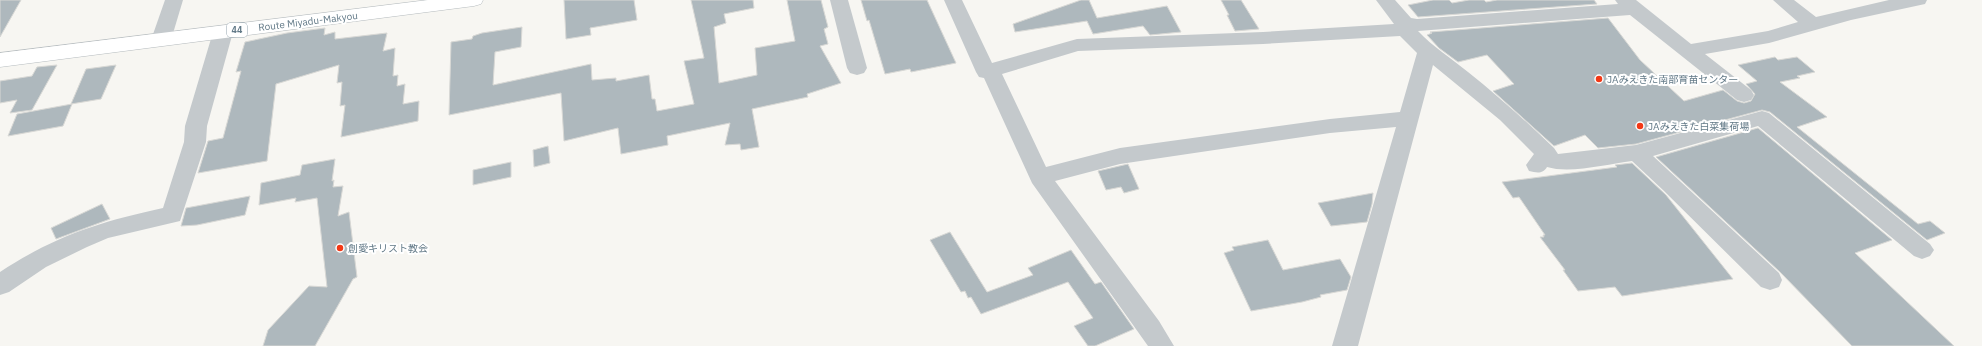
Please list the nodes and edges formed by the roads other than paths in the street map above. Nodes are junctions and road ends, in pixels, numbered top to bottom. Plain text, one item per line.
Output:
1 (174, 0) edge
2 (474, 0) edge
3 (839, 0) edge
4 (953, 0) edge
5 (1385, 0) edge
6 (1782, 0) edge
7 (1918, 0) edge
8 (1630, 5) edge
9 (1813, 24) junction
10 (1404, 25) junction
11 (223, 32) junction
12 (161, 40) junction
13 (1688, 51) junction
14 (1427, 52) junction
15 (0, 60) edge
16 (857, 68) dead end
17 (991, 70) junction
18 (1744, 95) dead end
19 (1409, 118) junction
20 (1636, 153) junction
21 (1040, 177) junction
22 (1922, 250) dead end
23 (1770, 280) dead end
24 (0, 285) edge
25 (1156, 344) edge
26 (1345, 346) edge

1 - 12 street
2 - 11 main road, Route Miyadu-Makyou / 44
3 - 16 street
4 - 17 street
5 - 10 street
6 - 9 street
7 - 9 street
8 - 10 street
8 - 13 street
9 - 13 street
10 - 14 street
10 - 17 street
11 - 12 main road, Route Miyadu-Makyou / 44
11 - 24 street
12 - 15 main road, Route Miyadu-Makyou / 44
13 - 18 street
14 - 19 street
14 - 20 street
17 - 21 street
19 - 21 street
19 - 26 street
20 - 22 street
20 - 23 street
21 - 25 street

